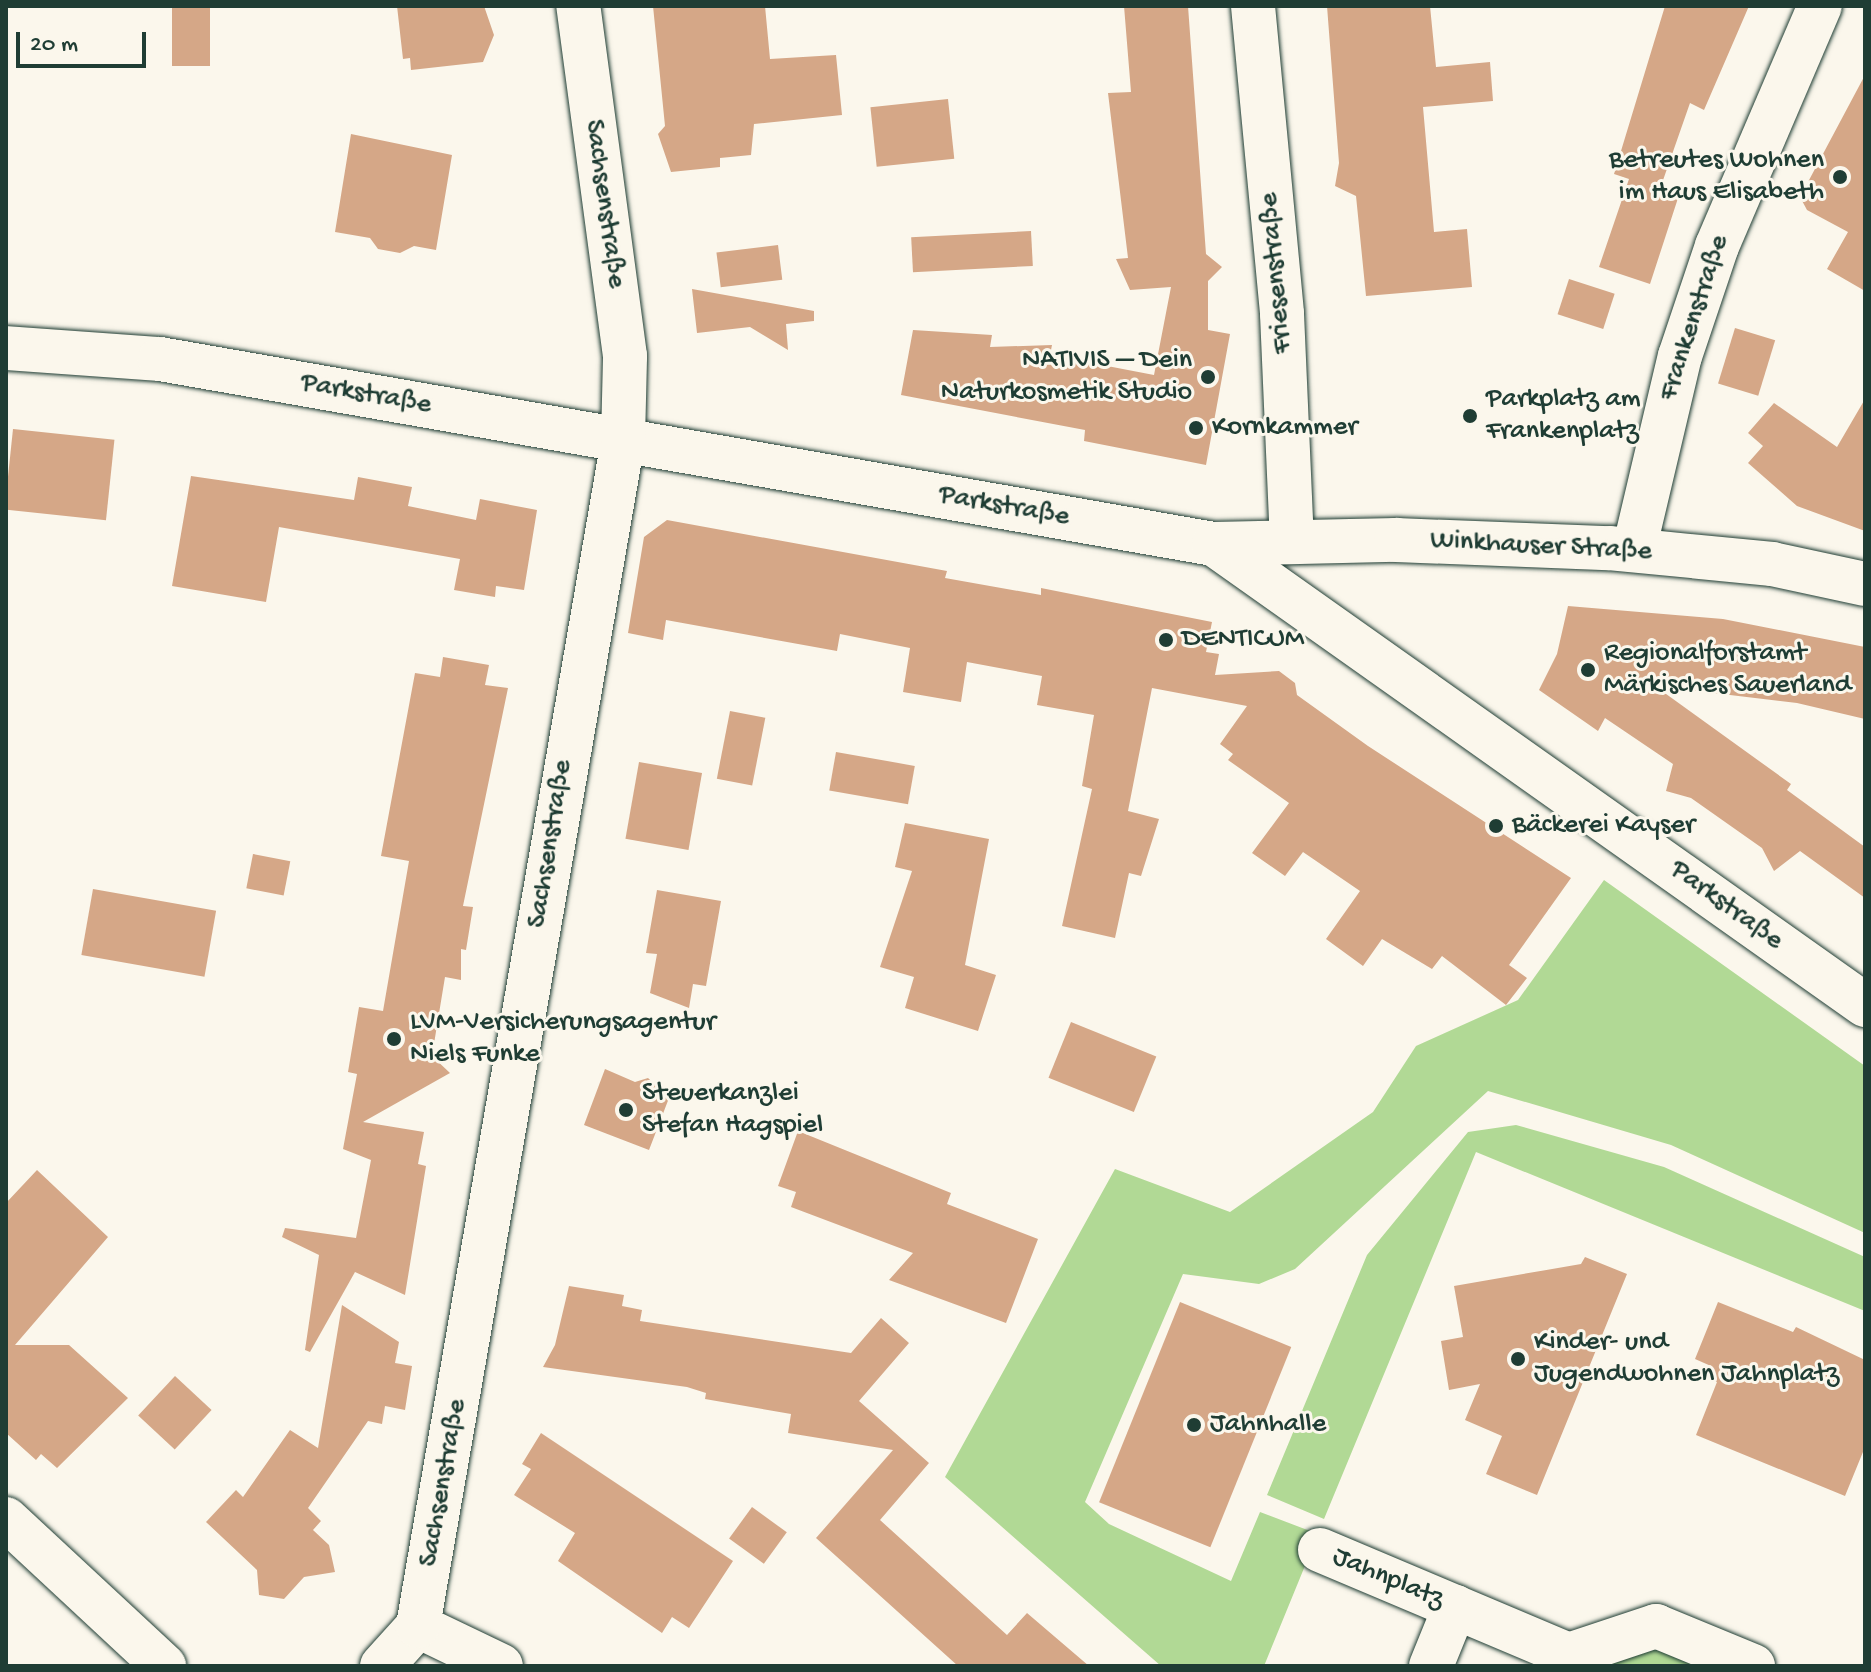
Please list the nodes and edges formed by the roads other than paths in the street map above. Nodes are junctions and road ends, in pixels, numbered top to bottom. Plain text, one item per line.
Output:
1 (578, 6) edge
2 (1253, 6) edge
3 (1820, 6) edge
4 (6, 348) edge
5 (623, 440) junction
6 (1292, 542) junction
7 (1214, 544) junction
8 (1634, 550) junction
9 (1865, 584) edge
10 (1865, 1005) edge
11 (6, 1519) edge
12 (1320, 1550) dead end
13 (1455, 1607) junction
14 (418, 1626) junction
15 (164, 1666) edge
16 (382, 1666) edge
17 (501, 1666) edge
18 (1431, 1666) edge
19 (1753, 1666) edge

1 - 5 street, Sachsenstraße
2 - 6 street, Friesenstraße
3 - 8 street, Frankenstraße
4 - 5 street, Parkstraße
5 - 7 street, Parkstraße
5 - 14 street, Sachsenstraße
6 - 7 street, Winkhauser Straße
6 - 8 street, Winkhauser Straße
7 - 10 street, Parkstraße
8 - 9 street, Winkhauser Straße
11 - 15 street
12 - 13 street, Jahnplatz
13 - 18 street, Jahnplatz
13 - 19 street, Jahnplatz
14 - 16 street
14 - 17 street

